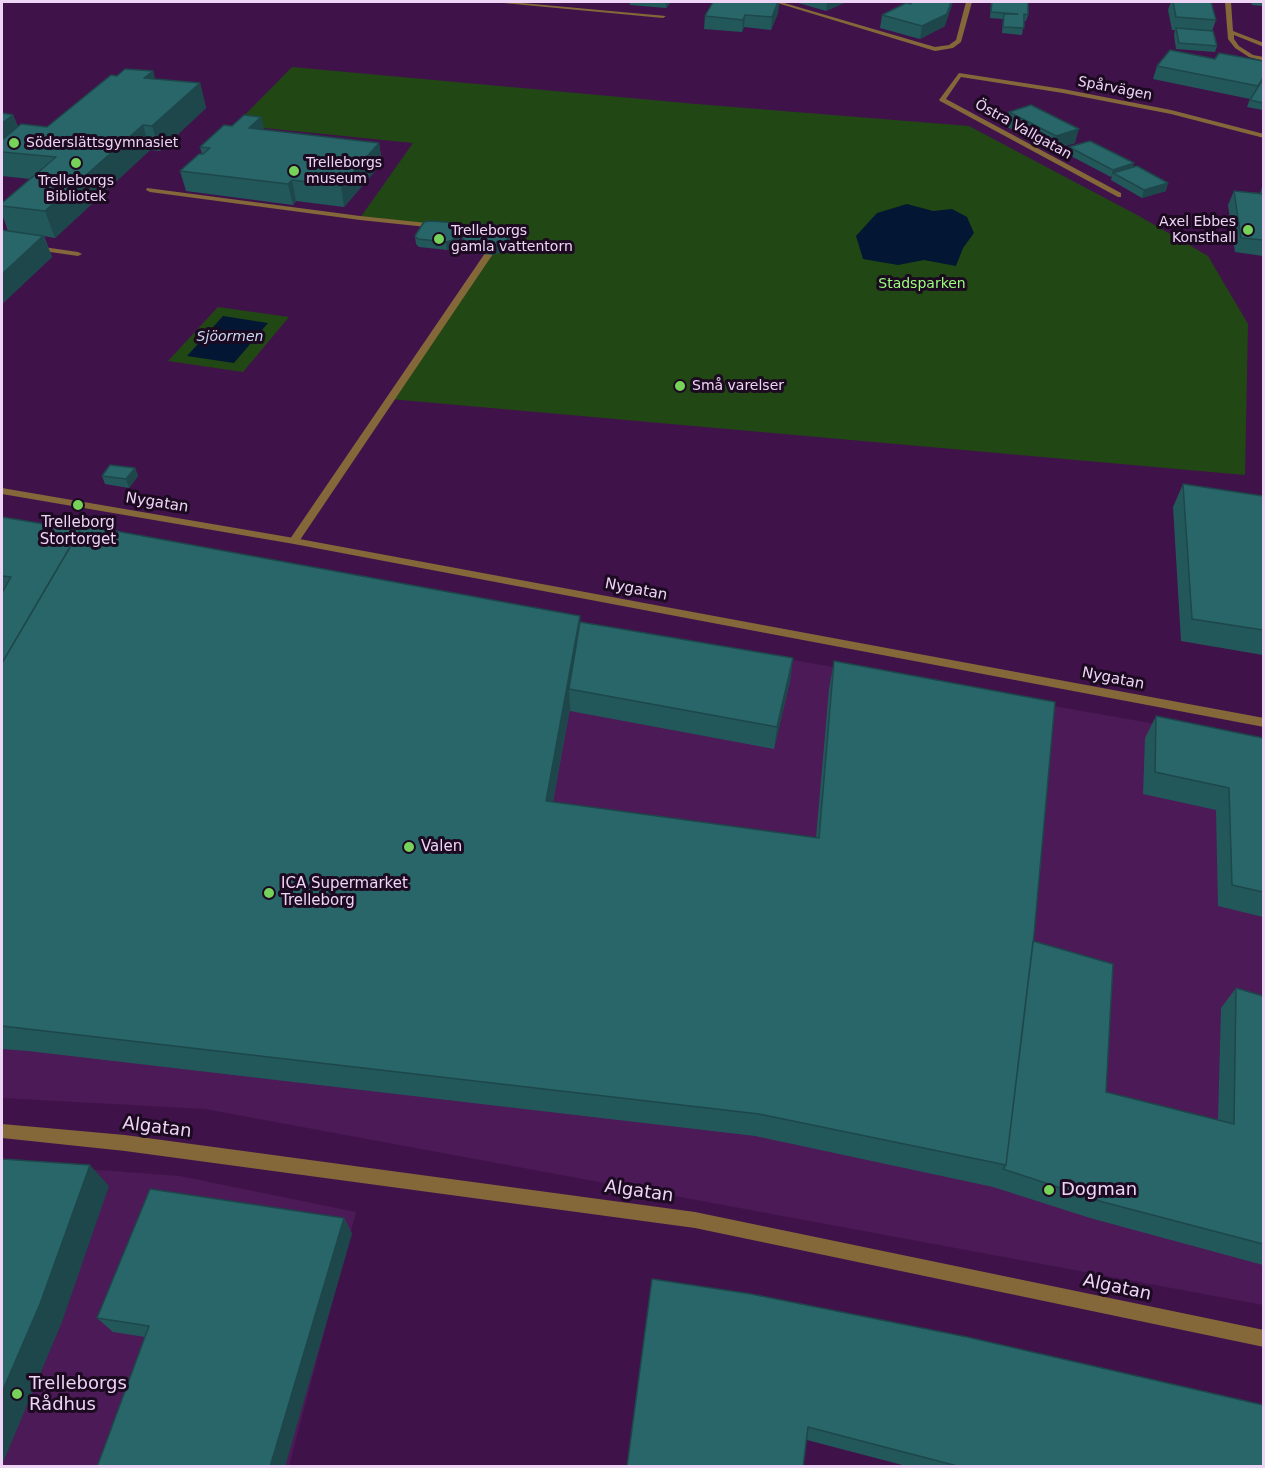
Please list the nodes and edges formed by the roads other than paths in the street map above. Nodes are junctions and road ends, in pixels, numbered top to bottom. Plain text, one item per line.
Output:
1 (496, 2) edge
2 (576, 2) edge
3 (777, 2) edge
4 (969, 2) edge
5 (1228, 2) edge
6 (570, 8) junction
7 (663, 16) dead end
8 (1231, 32) junction
9 (1263, 45) edge
10 (1263, 59) edge
11 (959, 75) joint
12 (1263, 136) edge
13 (150, 190) dead end
14 (1118, 195) dead end
15 (2, 243) edge
16 (78, 254) dead end
17 (2, 491) edge
18 (294, 541) junction
19 (1263, 723) edge
20 (2, 1131) edge
21 (1263, 1339) edge

1 - 6 street
2 - 6 street
3 - 4 street
5 - 8 street
6 - 7 street
8 - 9 street
8 - 10 street
11 - 12 street, Spårvägen
11 - 14 street, Östra Vallgatan
13 - 18 street
15 - 16 street
17 - 18 street, Nygatan
18 - 19 street, Nygatan
20 - 21 street, Algatan

